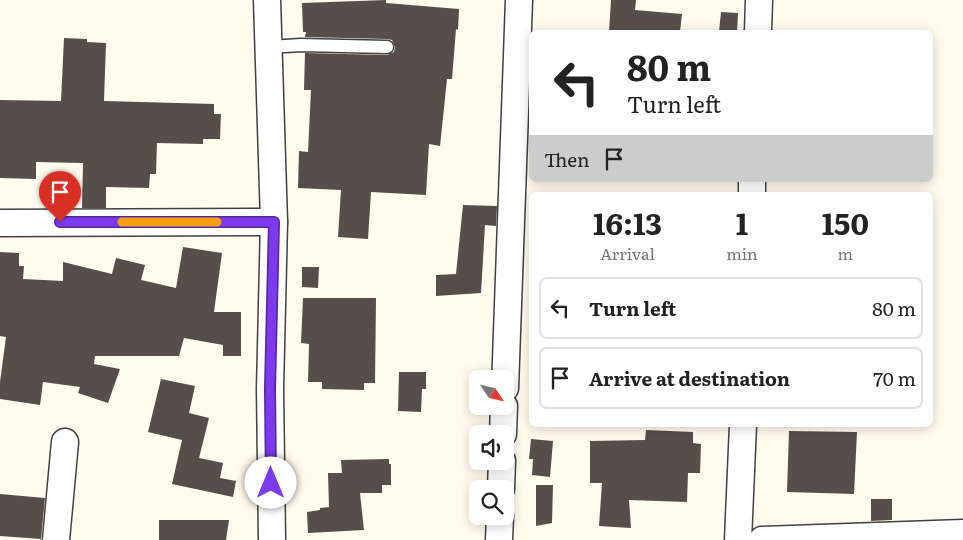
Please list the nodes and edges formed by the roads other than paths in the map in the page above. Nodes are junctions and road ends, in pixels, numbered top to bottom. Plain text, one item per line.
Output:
1 (267, 0) edge
2 (519, 0) edge
3 (759, 0) edge
4 (758, 30) edge
5 (268, 46) junction
6 (387, 47) dead end
7 (274, 222) junction
8 (0, 223) edge
9 (506, 370) edge
10 (743, 427) edge
11 (65, 442) dead end
12 (500, 525) edge
13 (963, 533) edge
14 (56, 540) edge
15 (272, 540) edge
16 (500, 540) edge
17 (738, 540) edge
18 (762, 540) edge

1 - 5 street
2 - 9 street
3 - 4 street
5 - 6 lane
5 - 7 street
7 - 8 street
7 - 15 street
10 - 17 street
11 - 14 street
12 - 16 street
13 - 18 street

